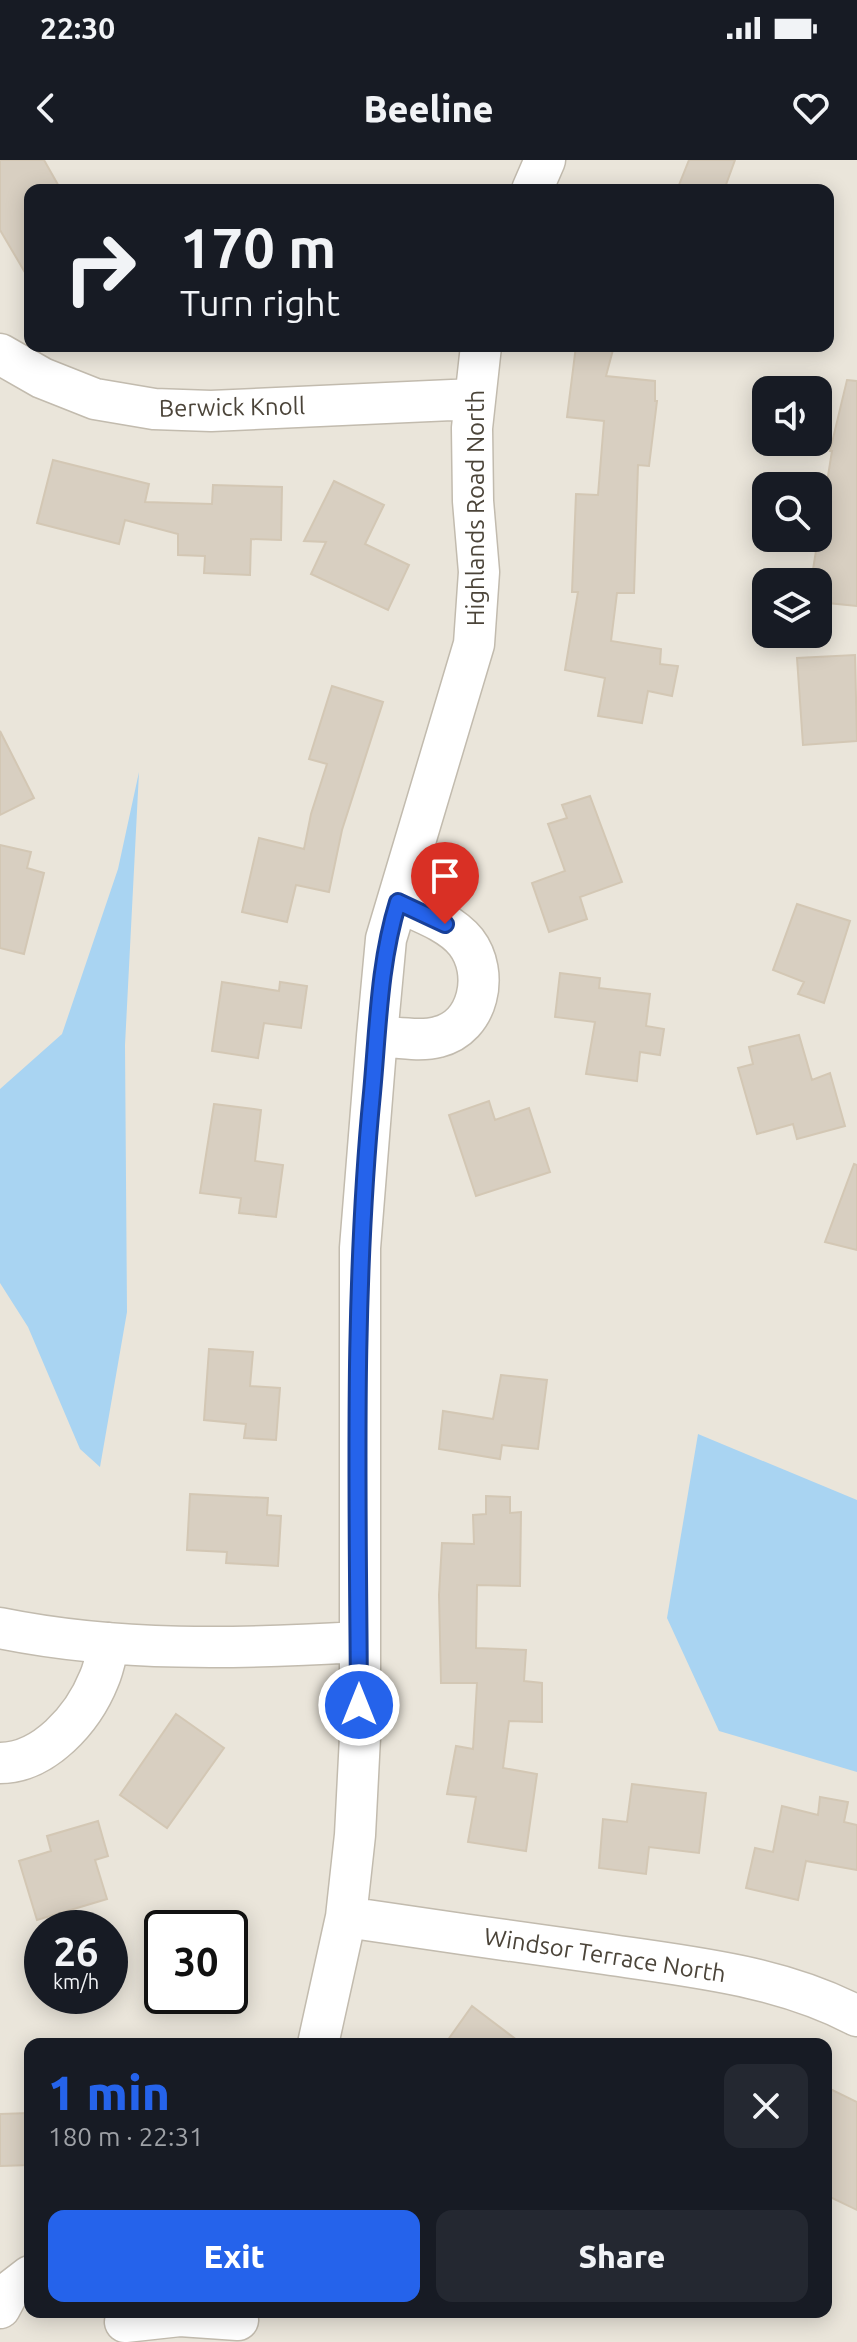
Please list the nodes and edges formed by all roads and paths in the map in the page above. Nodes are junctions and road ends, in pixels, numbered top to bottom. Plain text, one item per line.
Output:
1 (545, 160) edge
2 (535, 184) edge
3 (480, 352) edge
4 (0, 354) edge
5 (474, 399) junction
6 (398, 902) junction
7 (377, 1036) junction
8 (0, 1628) edge
9 (359, 1642) junction
10 (109, 1643) junction
11 (0, 1763) edge
12 (346, 1917) junction
13 (857, 2016) edge
14 (319, 2038) edge
15 (24, 2281) edge
16 (0, 2308) edge
17 (168, 2318) edge
18 (193, 2318) edge
19 (124, 2325) edge
20 (239, 2325) edge

1 - 2 street
3 - 5 street, Highlands Road North
4 - 5 street, Berwick Knoll
5 - 6 street, Highlands Road North
6 - 7 street, Highlands Road North
6 - 7 street
7 - 9 street, Highlands Road North
8 - 10 street
9 - 10 street
9 - 12 street, Highlands Road North
10 - 11 street
12 - 13 street, Windsor Terrace North
12 - 14 street, Highlands Road North
15 - 16 street
17 - 19 street
18 - 20 street

